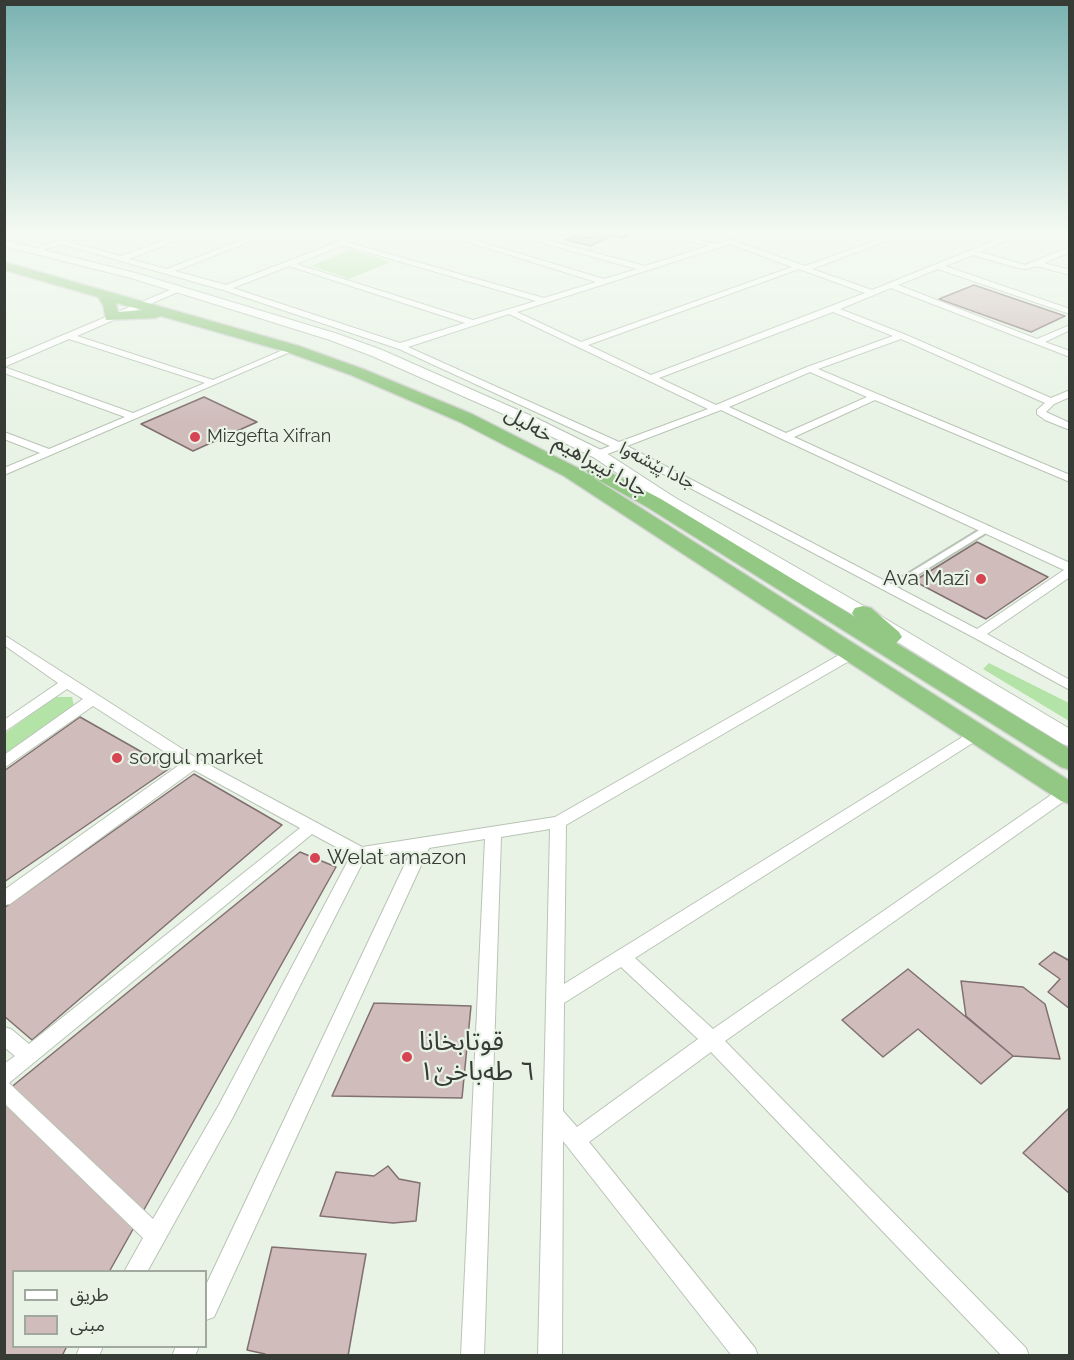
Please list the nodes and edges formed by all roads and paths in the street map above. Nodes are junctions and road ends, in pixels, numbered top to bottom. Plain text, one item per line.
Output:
1 (103, 294) edge
2 (107, 294) edge
3 (163, 294) edge
4 (176, 294) edge
5 (180, 294) edge
6 (245, 294) edge
7 (385, 294) edge
8 (523, 294) edge
9 (566, 294) edge
10 (725, 294) edge
11 (869, 294) edge
12 (914, 294) edge
13 (1019, 294) edge
14 (546, 301) junction
15 (141, 304) junction
16 (833, 309) junction
17 (511, 312) junction
18 (1070, 312) edge
19 (175, 314) junction
20 (111, 317) junction
21 (474, 323) junction
22 (1070, 327) edge
23 (69, 336) junction
24 (901, 336) junction
25 (1037, 342) junction
26 (582, 344) junction
27 (399, 346) junction
28 (293, 349) junction
29 (377, 353) junction
30 (1070, 354) edge
31 (4, 364) edge
32 (810, 369) junction
33 (4, 370) edge
34 (651, 378) junction
35 (213, 383) junction
36 (1070, 393) edge
37 (874, 397) junction
38 (1051, 402) junction
39 (719, 408) junction
40 (134, 417) junction
41 (1070, 427) edge
42 (4, 435) edge
43 (786, 437) junction
44 (621, 447) junction
45 (49, 453) junction
46 (598, 454) junction
47 (4, 472) edge
48 (1070, 479) edge
49 (986, 529) junction
50 (1070, 569) edge
51 (890, 588) junction
52 (863, 613) junction
53 (978, 634) junction
54 (4, 639) edge
55 (851, 654) junction
56 (68, 682) junction
57 (1070, 686) edge
58 (955, 691) junction
59 (93, 699) junction
60 (4, 727) edge
61 (977, 734) junction
62 (1070, 740) edge
63 (1070, 761) edge
64 (4, 763) edge
65 (193, 763) junction
66 (1068, 793) edge
67 (558, 822) junction
68 (311, 827) junction
69 (493, 832) junction
70 (423, 843) junction
71 (360, 853) junction
72 (4, 899) edge
73 (621, 956) junction
74 (555, 999) junction
75 (4, 1035) edge
76 (712, 1040) junction
77 (29, 1056) junction
78 (4, 1076) edge
79 (4, 1090) edge
80 (554, 1114) junction
81 (574, 1141) junction
82 (156, 1236) junction
83 (136, 1270) edge
84 (207, 1307) edge
85 (472, 1356) edge
86 (550, 1356) edge
87 (747, 1356) edge
88 (1018, 1356) edge

1 - 20 highway
2 - 15 highway, جادا ئیبراهیم خەلیل
3 - 15 street
4 - 58 highway, جادا ئیبراهیم خەلیل
5 - 29 main road, جادا ئیبراهیم خەلیل
6 - 27 street, جادا پێشەوا
7 - 21 street
8 - 14 street
9 - 14 street
10 - 26 street
11 - 16 street
12 - 25 street
13 - 18 street
14 - 17 street
15 - 19 highway, جادا ئیبراهیم خەلیل
15 - 20 street
16 - 24 street
16 - 34 street
17 - 21 street
17 - 26 street
19 - 20 highway
19 - 28 highway, جادا ئیبراهیم خەلیل
20 - 23 street
21 - 27 street
22 - 25 street
23 - 31 street
23 - 35 street
24 - 32 street
24 - 38 street
25 - 30 street
26 - 34 street
27 - 29 street
27 - 44 street, جادا پێشەوا
28 - 35 street
28 - 55 highway, جادا ئیبراهیم خەلیل
29 - 46 main road, جادا ئیبراهیم خەلیل
32 - 37 street
32 - 39 street
33 - 40 street
34 - 39 street
35 - 40 street
36 - 38 street
37 - 43 street
37 - 48 street
38 - 41 street
39 - 43 street
39 - 44 street
40 - 45 street
42 - 45 street
43 - 49 street
44 - 46 street
44 - 51 street, جادا پێشەوا
45 - 47 street
46 - 52 main road, جادا ئیبراهیم خەلیل
49 - 50 street
49 - 51 street
50 - 53 street
51 - 53 street, جادا پێشەوا
52 - 58 highway
52 - 62 main road, جادا ئیبراهیم خەلیل
53 - 57 street, جادا پێشەوا
54 - 56 street
55 - 61 highway, جادا ئیبراهیم خەلیل
55 - 67 street
56 - 59 street
56 - 60 street
58 - 63 highway, جادا ئیبراهیم خەلیل
59 - 64 street
59 - 65 street
61 - 66 highway, جادا ئیبراهیم خەلیل
61 - 73 street
65 - 68 street
65 - 72 street
66 - 76 street
67 - 69 street
67 - 74 street
68 - 71 street
68 - 77 street
69 - 70 street
69 - 85 street
70 - 71 street
70 - 84 street
71 - 82 street
73 - 74 street
73 - 76 street
74 - 80 street
75 - 77 street
76 - 81 street
76 - 88 street
77 - 78 street
79 - 82 street
80 - 81 street
80 - 86 street
81 - 87 street
82 - 83 street

